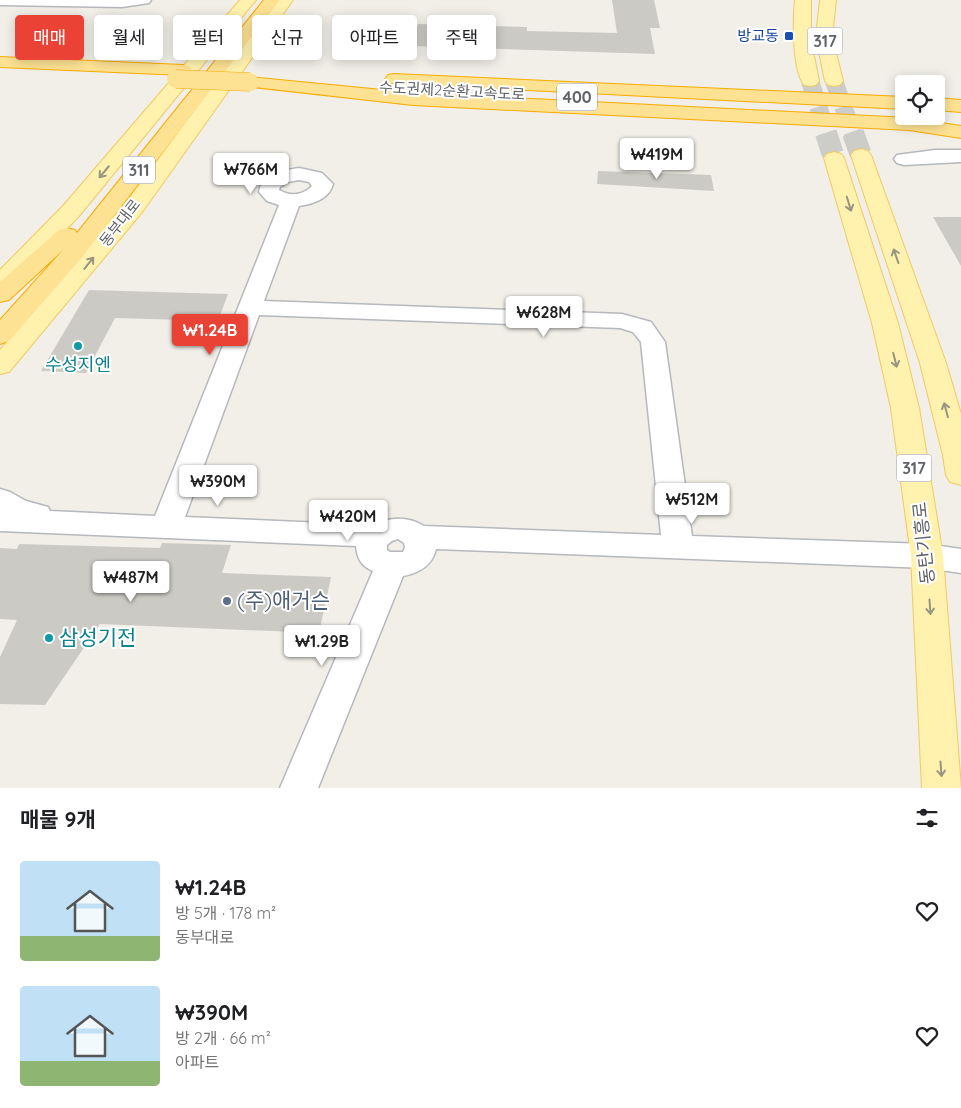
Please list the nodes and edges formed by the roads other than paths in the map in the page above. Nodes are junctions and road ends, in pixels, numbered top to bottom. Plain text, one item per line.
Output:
1 (144, 0) edge
2 (248, 0) edge
3 (260, 0) edge
4 (272, 0) edge
5 (284, 0) edge
6 (804, 0) edge
7 (828, 0) edge
8 (0, 1) edge
9 (0, 62) edge
10 (0, 70) edge
11 (179, 74) junction
12 (253, 78) junction
13 (810, 81) tunnel mouth
14 (834, 81) tunnel mouth
15 (705, 92) junction
16 (961, 92) edge
17 (945, 93) edge
18 (895, 94) edge
19 (895, 103) edge
20 (945, 105) edge
21 (961, 106) edge
22 (895, 112) edge
23 (945, 114) edge
24 (961, 115) edge
25 (832, 120) junction
26 (961, 124) edge
27 (961, 132) edge
28 (961, 156) edge
29 (904, 159) dead end
30 (291, 200) dead end
31 (69, 246) junction
32 (0, 284) edge
33 (0, 295) edge
34 (0, 308) edge
35 (250, 308) junction
36 (36, 324) junction
37 (0, 336) edge
38 (0, 366) edge
39 (961, 475) edge
40 (0, 499) edge
41 (0, 520) edge
42 (59, 522) junction
43 (166, 527) junction
44 (376, 536) junction
45 (418, 537) junction
46 (678, 547) junction
47 (927, 556) junction
48 (961, 561) edge
49 (391, 566) junction
50 (298, 788) edge
51 (942, 788) edge

1 - 8 street
2 -> 32 main road
3 - 31 highway, 동부대로 / 311
4 - 31 highway, 동부대로 / 311
36 -> 5 main road, 동부대로
6 - 13 main road, 317
7 - 14 main road, 317
9 - 11 highway, 수도권제2순환고속도로 / 400
10 - 11 highway, 수도권제2순환고속도로 / 400
11 - 12 highway, 수도권제2순환고속도로 / 400, bridge
12 - 15 highway, 수도권제2순환고속도로 / 400
12 - 22 highway, 수도권제2순환고속도로 / 400
12 - 25 highway
15 - 18 highway
15 - 19 highway, 수도권제2순환고속도로 / 400
16 - 17 highway
20 - 21 highway
23 - 24 highway
25 - 26 highway
25 - 27 highway
28 - 29 street
30 - 35 street
31 - 33 highway
31 - 34 highway, 동부대로 / 311
31 - 36 highway
31 - 37 highway, 동부대로 / 311
35 - 43 street
35 - 46 street
36 - 38 main road, 동부대로
39 -> 47 main road, 동탄기흥로 / 317
40 - 42 street
41 - 42 street
42 - 43 street
43 - 44 street
44 - 45 street
44 - 49 street
45 - 46 street
45 - 49 street
46 - 47 street
47 - 48 street
47 -> 51 main road, 동탄기흥로 / 317
49 - 50 street

